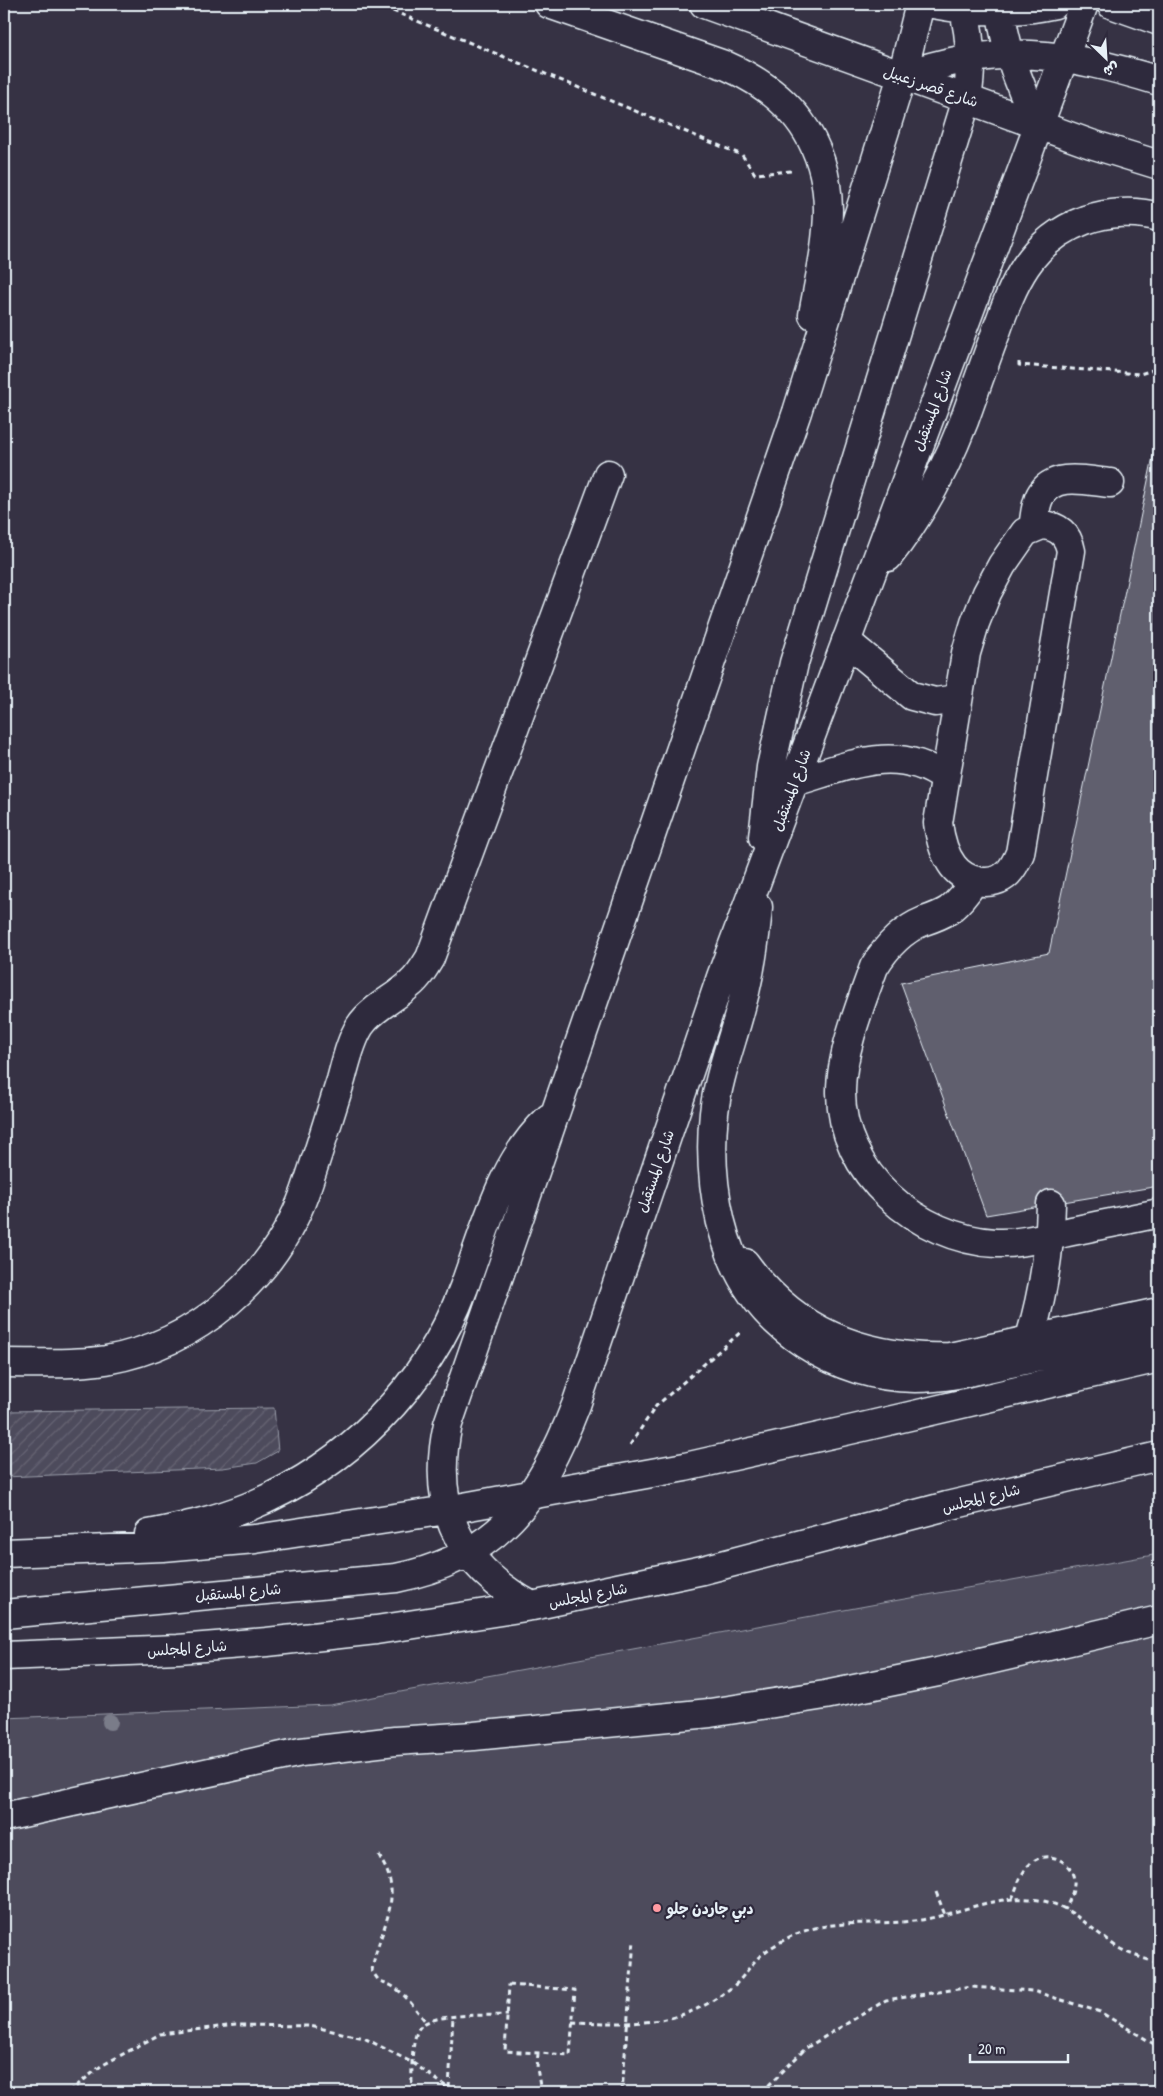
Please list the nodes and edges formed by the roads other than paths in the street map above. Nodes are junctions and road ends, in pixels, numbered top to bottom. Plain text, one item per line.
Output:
1 (549, 4) edge
2 (704, 4) edge
3 (920, 4) edge
4 (933, 4) edge
5 (1055, 4) edge
6 (1084, 4) edge
7 (1111, 4) edge
8 (963, 6) edge
9 (1000, 7) edge
10 (1159, 21) edge
11 (1009, 54) junction
12 (1064, 57) junction
13 (970, 58) junction
14 (902, 76) junction
15 (1159, 81) edge
16 (967, 99) junction
17 (1038, 124) junction
18 (1159, 165) edge
19 (1159, 217) edge
20 (798, 412) junction
21 (608, 474) dead end
22 (1110, 483) dead end
23 (1033, 527) junction
24 (868, 582) junction
25 (846, 642) junction
26 (958, 699) junction
27 (945, 778) junction
28 (794, 782) junction
29 (760, 874) junction
30 (974, 881) junction
31 (556, 1112) junction
32 (1051, 1204) dead end
33 (718, 1210) junction
34 (1159, 1213) edge
35 (1050, 1236) junction
36 (1159, 1312) edge
37 (1159, 1332) edge
38 (1030, 1338) junction
39 (1159, 1358) edge
40 (4, 1363) edge
41 (1159, 1456) edge
42 (529, 1496) junction
43 (447, 1510) junction
44 (70, 1552) junction
45 (4, 1553) edge
46 (469, 1554) junction
47 (532, 1606) junction
48 (4, 1614) edge
49 (1159, 1620) edge
50 (4, 1656) edge
51 (4, 1817) edge

1 - 20 main road
2 - 14 main road, شارع قصر زعبيل
3 - 14 main road
4 - 8 main road
5 - 9 main road
6 - 12 main road, شارع المستقبل
7 - 10 main road
8 - 9 main road
8 - 13 main road
9 - 11 main road
11 - 12 main road
11 - 13 main road
11 - 17 main road
12 - 15 main road
12 - 17 main road, شارع المستقبل
13 - 14 main road
13 - 16 main road
14 - 16 main road, شارع قصر زعبيل
14 - 20 main road
16 - 17 main road, شارع قصر زعبيل
16 - 29 main road
17 - 18 main road, شارع قصر زعبيل
17 - 24 main road, شارع المستقبل
19 - 24 main road
20 - 31 main road
21 - 40 main road
22 - 23 main road
23 - 26 main road
23 - 30 main road
24 - 25 main road, شارع المستقبل
25 - 26 main road
25 - 28 main road, شارع المستقبل
26 - 27 main road
27 - 28 main road
27 - 30 main road
28 - 29 main road, شارع المستقبل
29 - 33 main road
29 - 42 main road, شارع المستقبل
30 - 35 main road
31 - 43 main road
31 - 44 main road
32 - 35 main road
33 - 37 main road
33 - 38 main road
34 - 35 main road
35 - 38 main road
36 - 38 main road
39 - 42 main road
41 - 47 main road, شارع المجلس
42 - 43 main road
42 - 46 main road, شارع المستقبل
43 - 44 main road
43 - 46 main road
44 - 45 main road
46 - 47 main road
46 - 48 main road, شارع المستقبل
47 - 50 main road, شارع المجلس
49 - 51 main road

